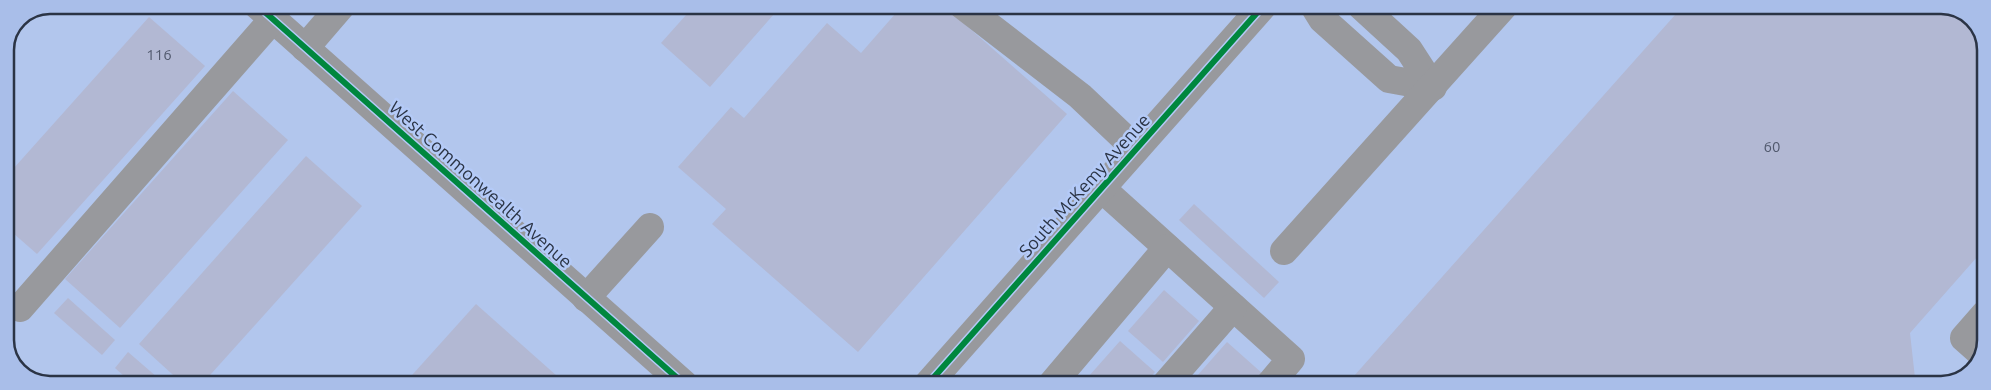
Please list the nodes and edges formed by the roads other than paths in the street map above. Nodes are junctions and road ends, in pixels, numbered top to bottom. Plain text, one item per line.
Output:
1 (263, 14) edge
2 (267, 14) edge
3 (334, 14) edge
4 (974, 14) edge
5 (1257, 14) edge
6 (1319, 14) edge
7 (1370, 14) edge
8 (1497, 14) edge
9 (305, 48) junction
10 (1433, 87) junction
11 (1136, 149) junction
12 (1101, 188) junction
13 (650, 227) dead end
14 (1167, 248) junction
15 (1284, 251) dead end
16 (586, 298) junction
17 (1233, 307) junction
18 (20, 308) dead end
19 (1977, 323) edge
20 (1976, 349) edge
21 (675, 376) edge
22 (935, 376) edge
23 (1059, 376) edge
24 (1173, 376) edge
25 (1277, 376) edge

1 - 18 street
2 - 9 street, West Commonwealth Avenue
3 - 9 street
4 - 11 street
5 - 11 street, South McKemy Avenue
6 - 10 street
7 - 10 street
8 - 10 street
9 - 16 street, West Commonwealth Avenue
10 - 15 street
11 - 12 street, South McKemy Avenue
12 - 14 street
12 - 22 street, South McKemy Avenue
13 - 16 street
14 - 17 street
14 - 23 street
16 - 21 street, West Commonwealth Avenue
17 - 24 street
17 - 25 street
19 - 20 street

